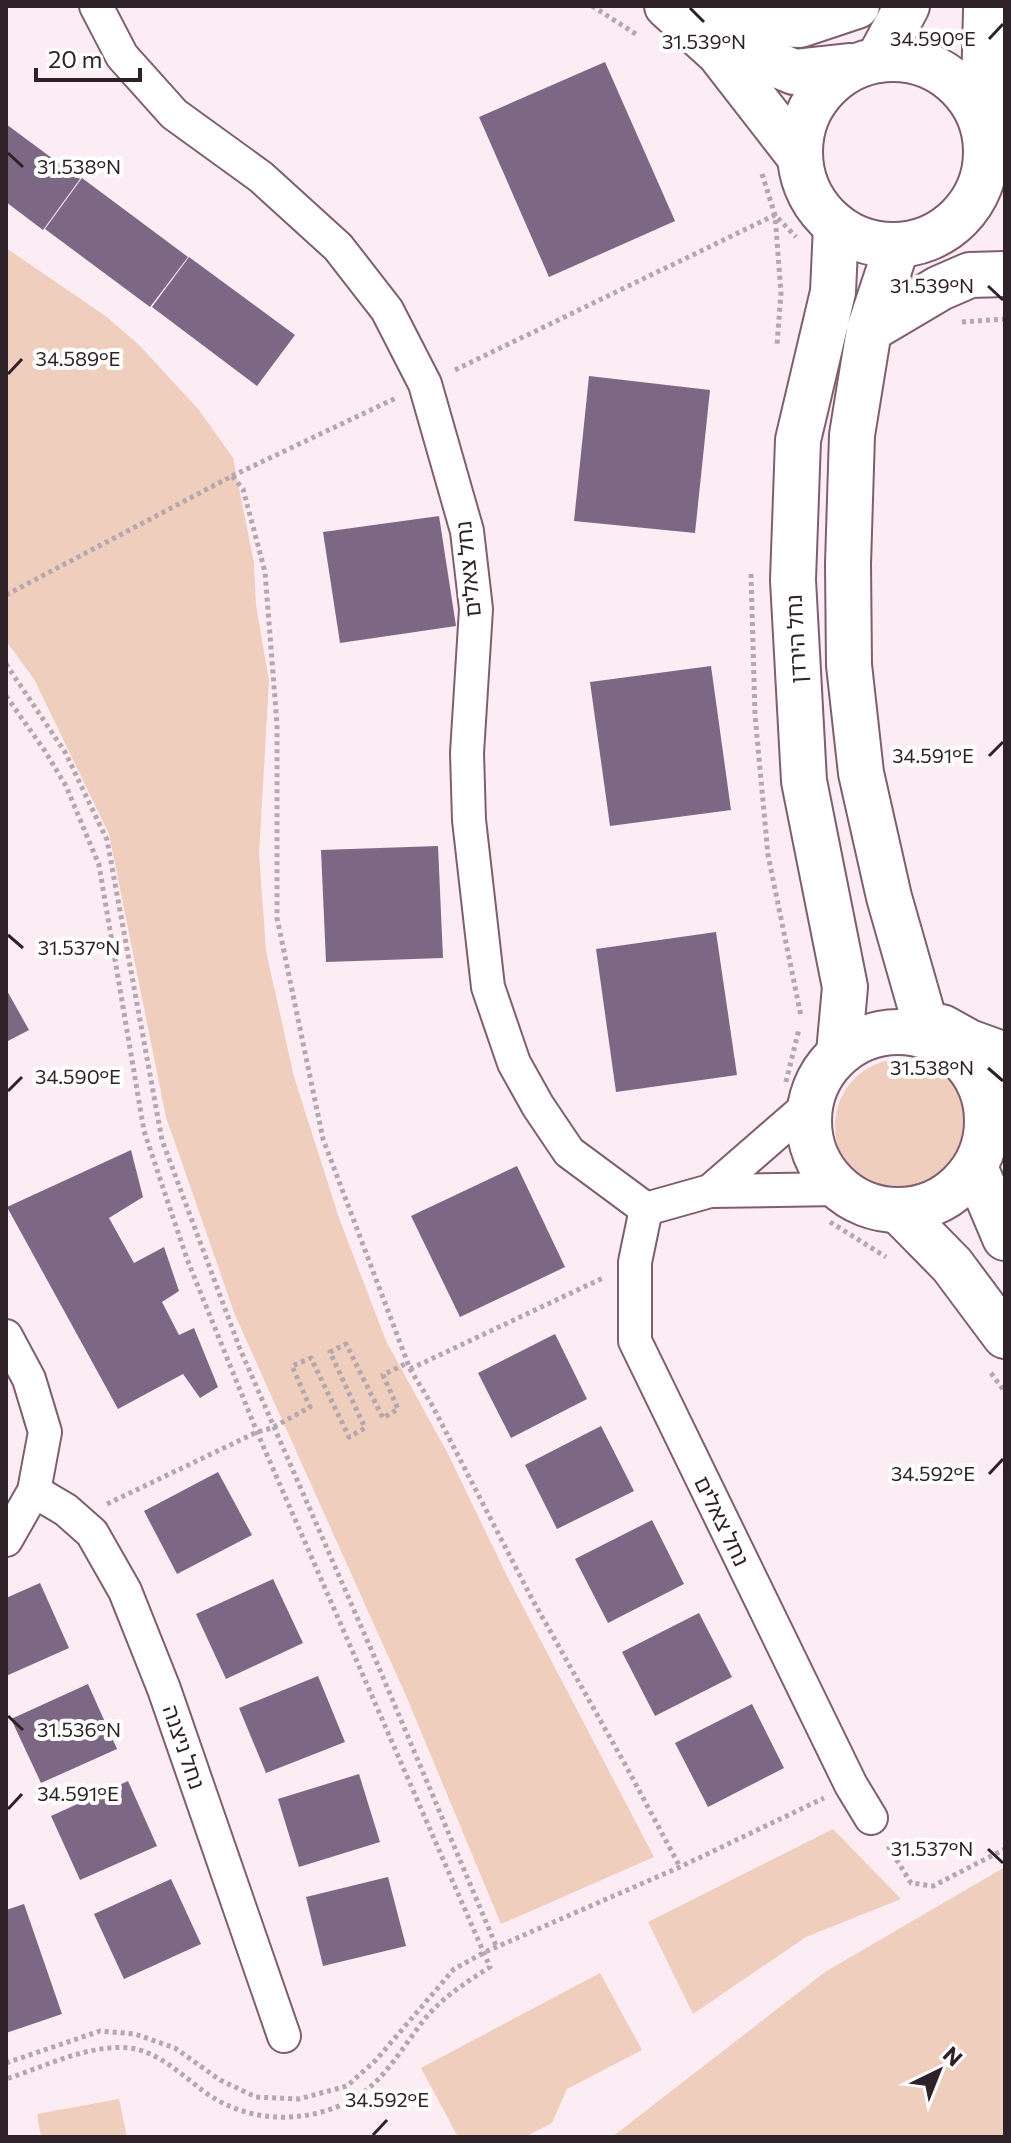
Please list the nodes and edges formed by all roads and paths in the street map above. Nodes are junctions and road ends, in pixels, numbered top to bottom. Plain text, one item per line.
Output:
1 (96, 6) edge
2 (669, 6) edge
3 (684, 6) edge
4 (857, 6) edge
5 (907, 6) edge
6 (988, 8) edge
7 (864, 63) junction
8 (952, 79) junction
9 (1005, 149) edge
10 (799, 156) junction
11 (992, 199) edge
12 (775, 215) dead end
13 (836, 226) junction
14 (897, 246) junction
15 (1005, 274) edge
16 (869, 330) junction
17 (425, 384) junction
18 (232, 476) junction
19 (6, 595) edge
20 (6, 664) edge
21 (6, 696) edge
22 (925, 1026) junction
23 (839, 1053) junction
24 (997, 1072) edge
25 (809, 1105) junction
26 (839, 1189) junction
27 (994, 1190) edge
28 (710, 1191) junction
29 (646, 1209) junction
30 (899, 1211) junction
31 (585, 1287) dead end
32 (6, 1336) edge
33 (1005, 1336) edge
34 (407, 1363) junction
35 (410, 1369) junction
36 (272, 1428) junction
37 (257, 1432) junction
38 (34, 1491) junction
39 (95, 1510) dead end
40 (6, 1540) edge
41 (851, 1785) junction
42 (871, 1818) joint
43 (1005, 1849) edge
44 (680, 1867) junction
45 (497, 1948) junction
46 (485, 1952) junction
47 (284, 2036) dead end
48 (6, 2063) edge

1 - 17 street, נחל צאלים
2 - 7 main road
2 - 10 main road
3 - 4 main road
5 - 7 main road
6 - 8 main road
6 - 9 main road
7 - 8 main road
7 - 10 main road
8 - 11 main road
10 - 13 main road
11 - 14 main road
12 - 17 path
13 - 14 main road
13 - 23 main road, נחל הירדן
14 - 16 main road
15 - 16 main road
16 - 22 main road
17 - 18 path
17 - 29 street, נחל צאלים
18 - 19 path
18 - 34 path
20 - 36 path
21 - 37 path
22 - 23 main road
22 - 24 main road
23 - 25 main road
24 - 27 main road
25 - 26 main road
25 - 28 street
26 - 28 street
26 - 30 main road
27 - 30 main road
28 - 29 street
29 - 41 street, נחל צאלים
30 - 33 main road
31 - 35 path
32 - 38 street
34 - 35 path
34 - 36 path
35 - 44 path
36 - 37 path
36 - 45 path
37 - 39 path
37 - 46 path
38 - 40 street
38 - 47 street, נחל ניצנה
41 - 42 street, נחל צאלים
41 - 44 path
42 - 43 path
44 - 45 path
45 - 46 path
46 - 48 path

